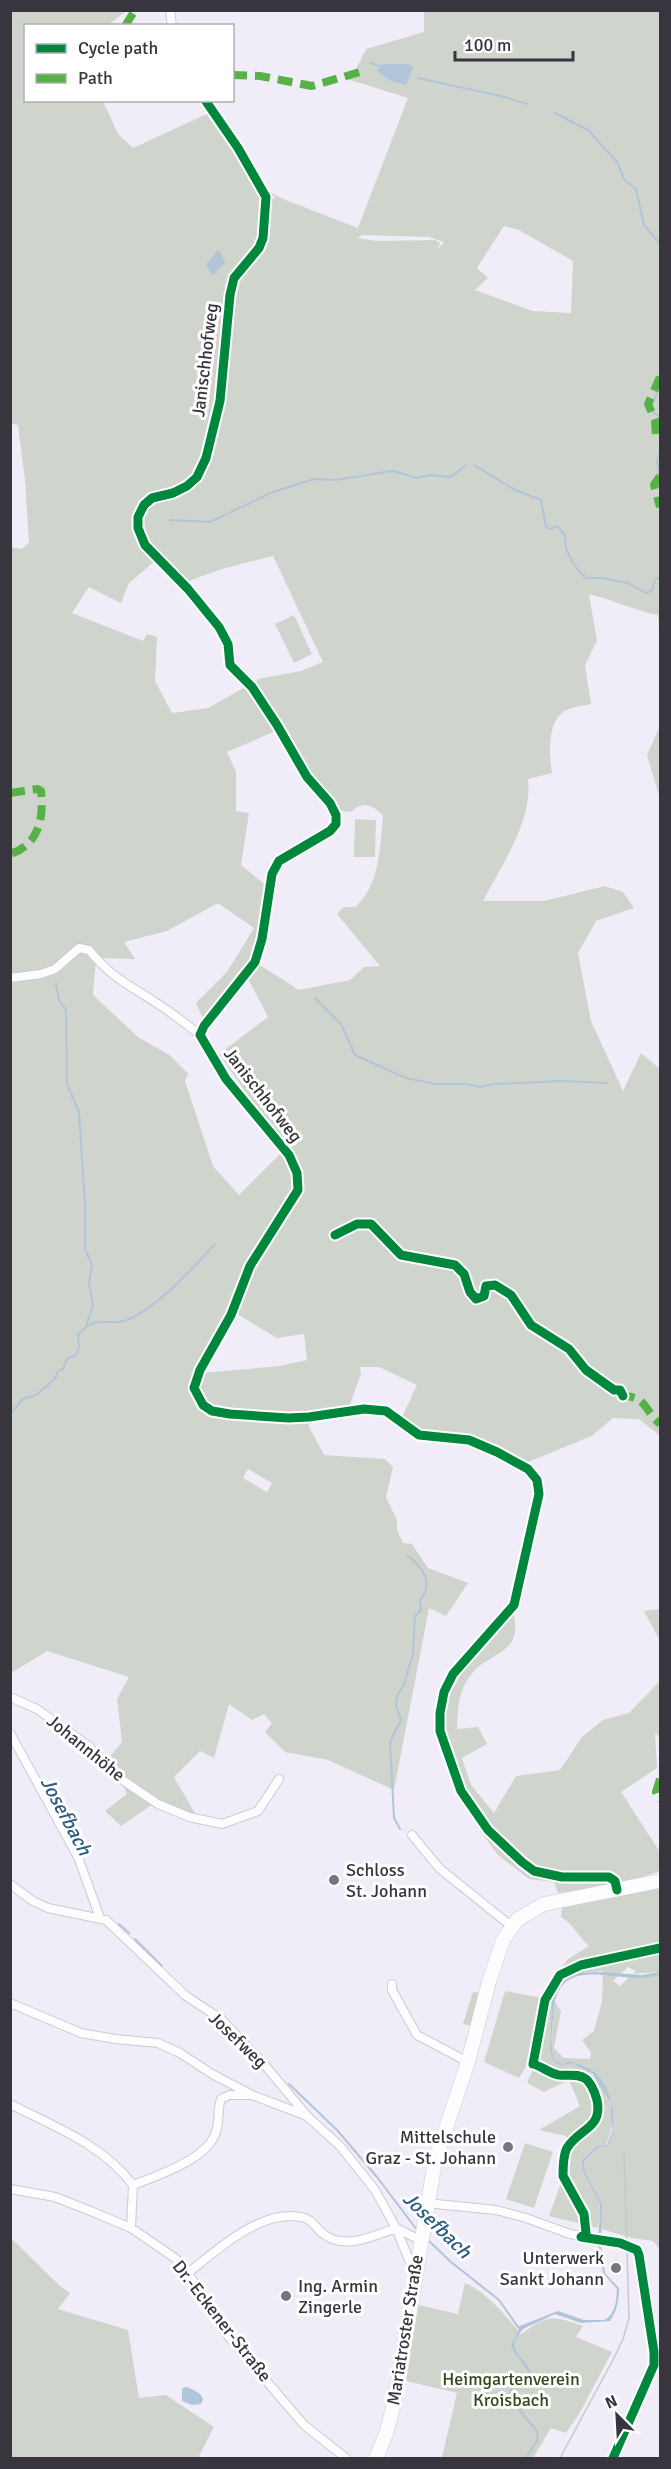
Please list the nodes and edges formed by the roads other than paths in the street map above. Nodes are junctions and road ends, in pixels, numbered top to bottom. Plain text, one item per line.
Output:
1 (206, 102) edge
2 (10, 978) edge
3 (200, 1035) junction
4 (10, 1696) edge
5 (10, 1732) edge
6 (279, 1779) dead end
7 (411, 1835) dead end
8 (660, 1881) edge
9 (10, 1884) edge
10 (617, 1890) junction
11 (100, 1918) junction
12 (511, 1926) junction
13 (392, 1984) dead end
14 (10, 2003) edge
15 (468, 2062) junction
16 (252, 2095) junction
17 (10, 2104) edge
18 (308, 2116) junction
19 (133, 2185) junction
20 (10, 2189) edge
21 (426, 2203) junction
22 (131, 2228) junction
23 (396, 2228) junction
24 (421, 2235) junction
25 (188, 2273) junction
26 (415, 2273) junction
27 (346, 2458) edge
28 (376, 2458) edge
29 (613, 2458) edge

1 - 3 street, Janischhofweg
2 - 3 street
3 - 10 street, Janischhofweg
4 - 6 street, Johannhöhe
5 - 11 street
7 - 12 street
8 - 10 main road, Mariatroster Straße
9 - 11 street
10 - 12 main road, Mariatroster Straße
11 - 18 street, Josefweg
12 - 15 main road, Mariatroster Straße
13 - 15 street
14 - 16 street
15 - 21 main road, Mariatroster Straße
16 - 18 street
16 - 19 street
17 - 19 street
18 - 23 street, Josefweg
19 - 22 street
20 - 22 street, Dr.-Eckener-Straße
21 - 24 main road, Mariatroster Straße
21 - 29 street
22 - 25 street, Dr.-Eckener-Straße
23 - 24 street
23 - 25 street
23 - 26 street, Josefweg
24 - 26 main road, Mariatroster Straße
25 - 27 street, Dr.-Eckener-Straße
26 - 28 main road, Mariatroster Straße

